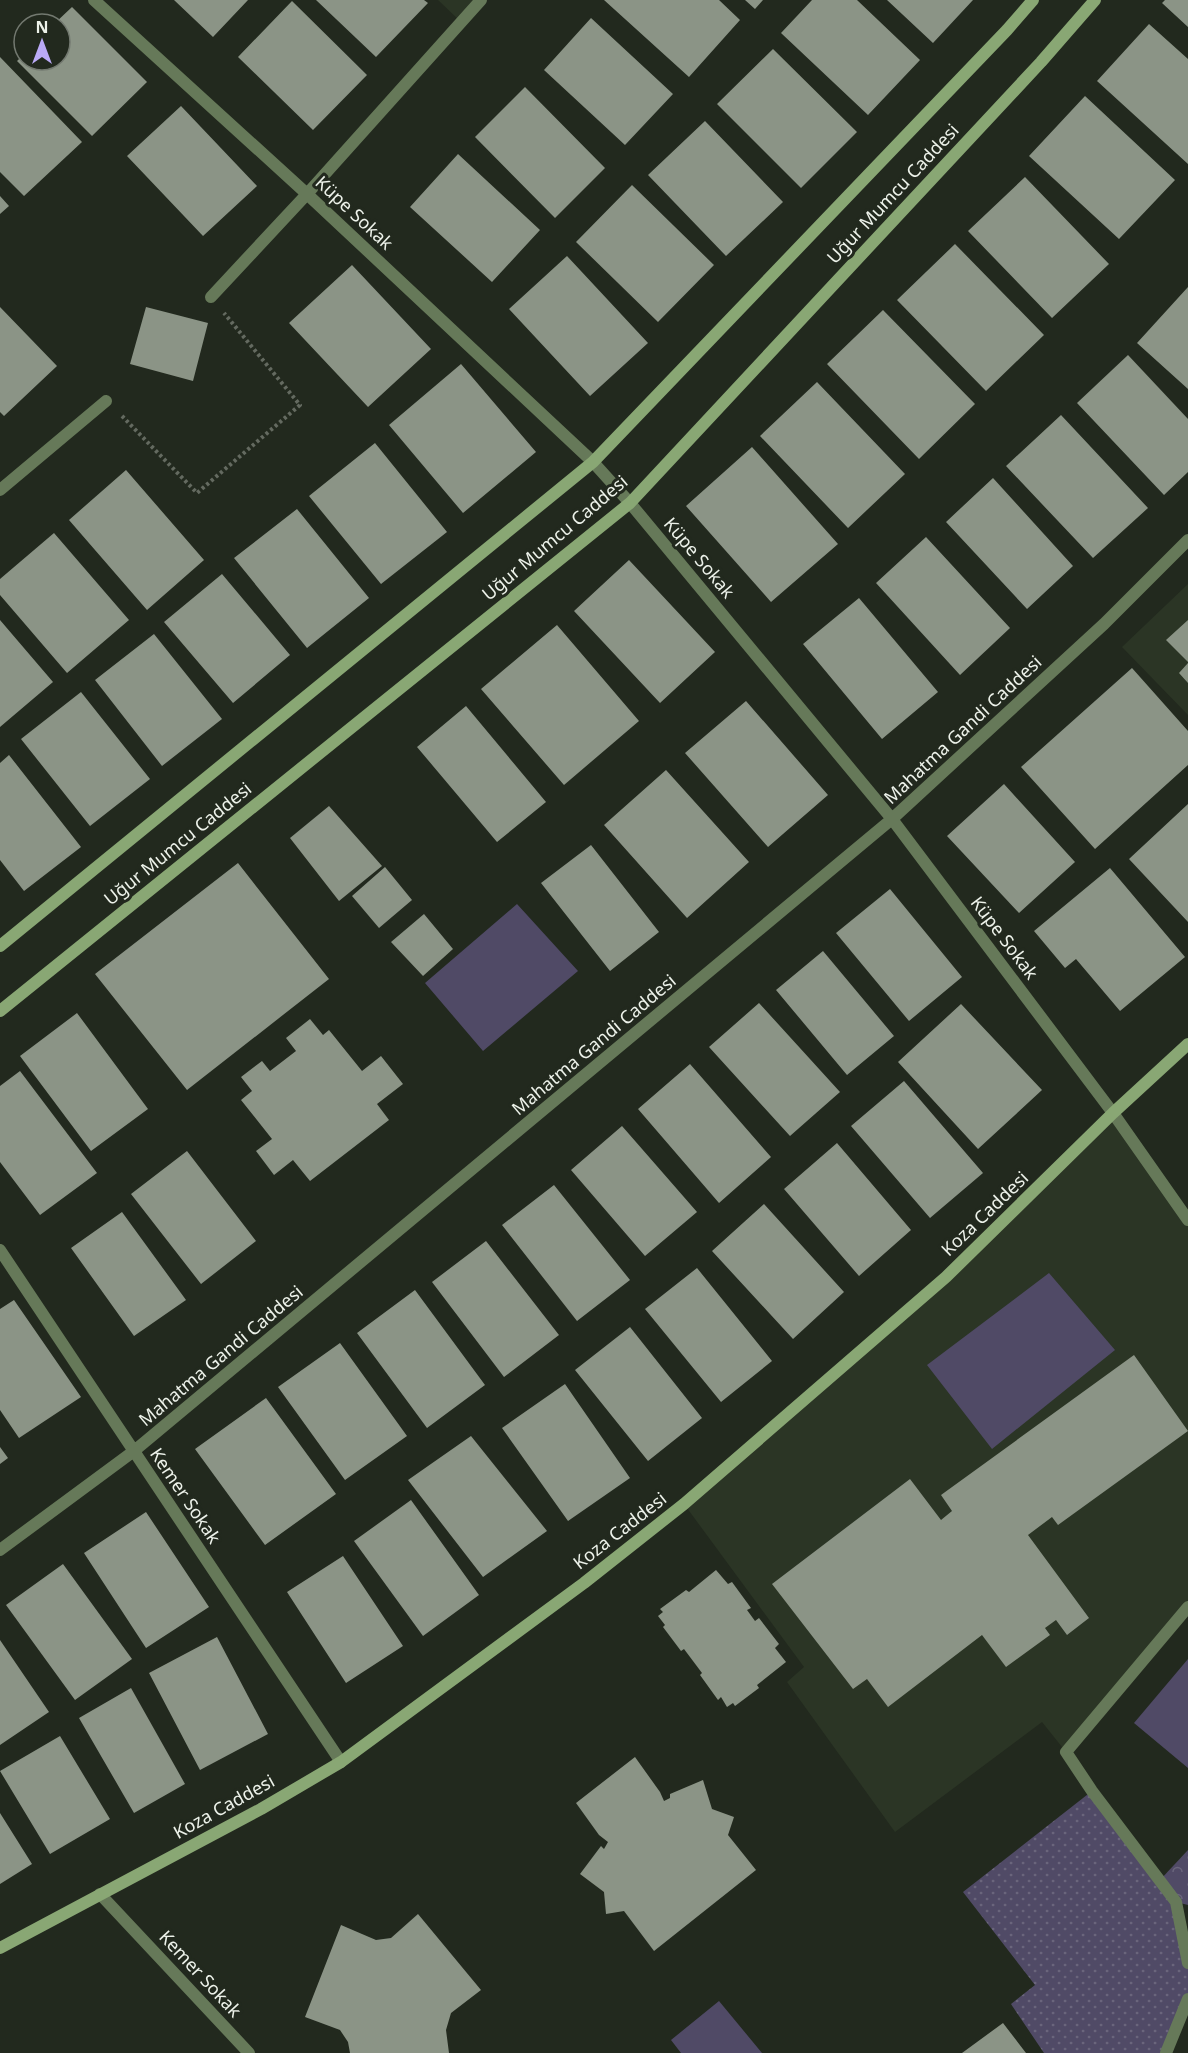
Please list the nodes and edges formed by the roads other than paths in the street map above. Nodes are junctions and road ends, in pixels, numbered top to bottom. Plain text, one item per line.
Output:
1 (94, 0) edge
2 (481, 0) edge
3 (1033, 0) edge
4 (1095, 0) edge
5 (307, 194) junction
6 (211, 297) road end
7 (106, 401) road end
8 (593, 462) junction
9 (0, 490) edge
10 (630, 503) junction
11 (1188, 540) edge
12 (892, 819) junction
13 (0, 946) edge
14 (0, 1011) edge
15 (1188, 1044) edge
16 (1113, 1113) junction
17 (1188, 1220) edge
18 (0, 1250) edge
19 (134, 1451) junction
20 (0, 1550) edge
21 (1188, 1607) edge
22 (340, 1761) junction
23 (100, 1894) junction
24 (0, 1948) edge
25 (1188, 1963) edge
26 (1188, 1999) edge
27 (249, 2053) edge
28 (1166, 2053) edge

1 - 5 street, Küpe Sokak
2 - 5 street
3 - 8 main road, Uğur Mumcu Caddesi
4 - 10 main road, Uğur Mumcu Caddesi
5 - 6 street
5 - 8 street, Küpe Sokak
7 - 9 street
8 - 10 street, Küpe Sokak
8 - 13 main road, Uğur Mumcu Caddesi
10 - 12 street, Küpe Sokak
10 - 14 main road, Uğur Mumcu Caddesi
11 - 12 street, Mahatma Gandi Caddesi
12 - 16 street, Küpe Sokak
12 - 19 street, Mahatma Gandi Caddesi
15 - 16 main road, Koza Caddesi
16 - 17 street, Küpe Sokak
16 - 22 main road, Koza Caddesi
18 - 19 street, Kemer Sokak
19 - 20 street, Mahatma Gandi Caddesi
19 - 22 street, Kemer Sokak
21 - 25 street
22 - 23 main road, Koza Caddesi
23 - 24 main road, Koza Caddesi
23 - 27 street, Kemer Sokak
26 - 28 street

